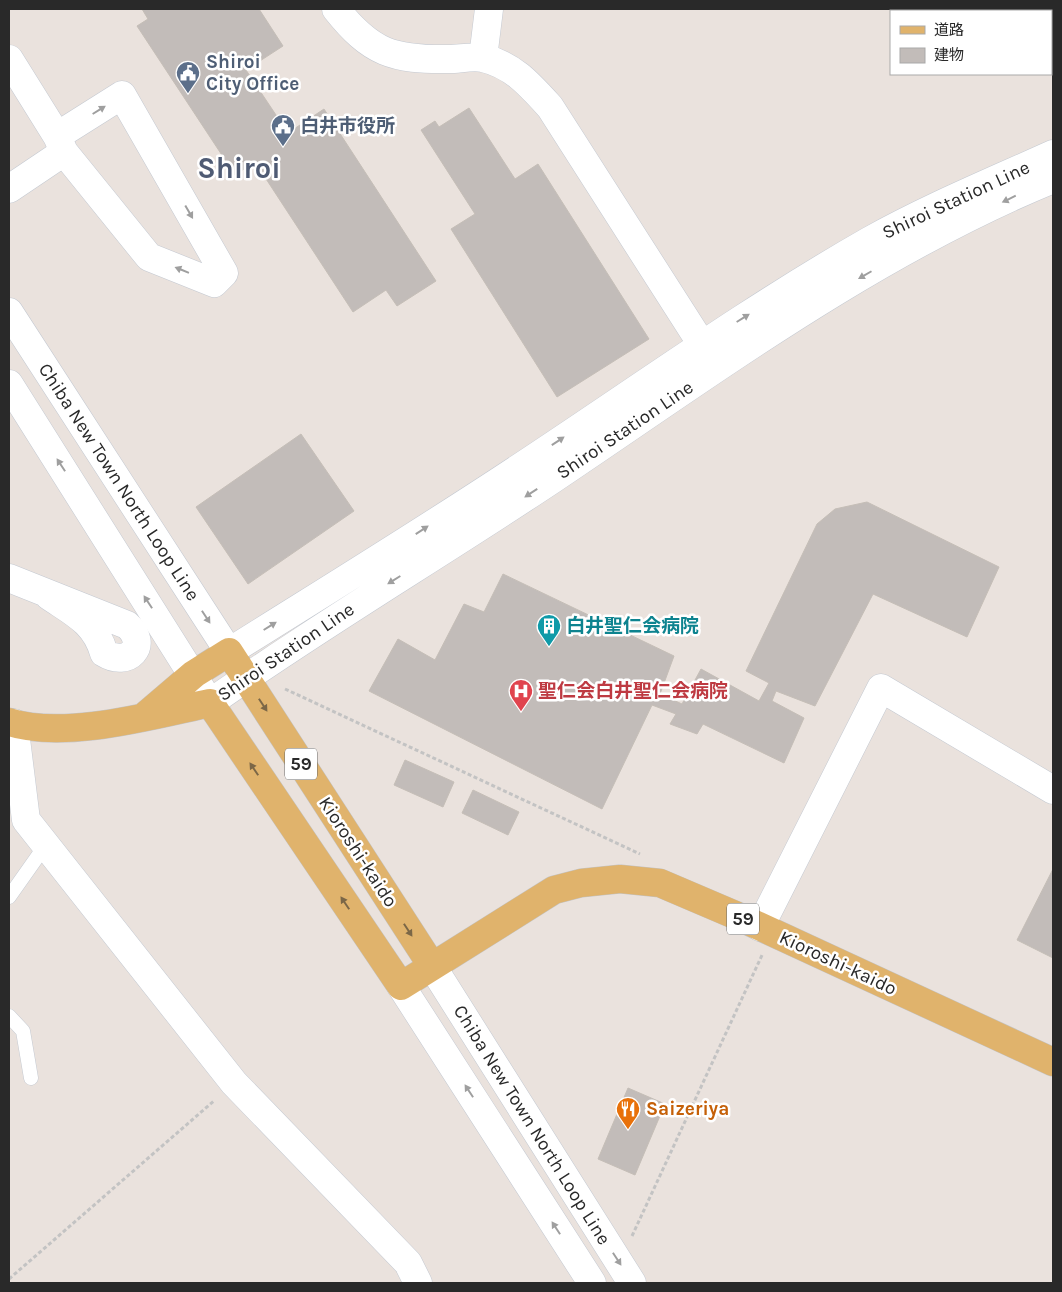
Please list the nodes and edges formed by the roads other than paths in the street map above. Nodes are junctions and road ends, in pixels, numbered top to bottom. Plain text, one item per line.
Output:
1 (336, 9) edge
2 (489, 9) edge
3 (483, 58) junction
4 (9, 59) edge
5 (61, 144) junction
6 (1053, 154) edge
7 (1053, 179) edge
8 (9, 189) edge
9 (9, 312) edge
10 (701, 344) junction
11 (717, 369) junction
12 (9, 384) edge
13 (9, 578) edge
14 (49, 596) dead end
15 (229, 652) junction
16 (194, 674) junction
17 (245, 678) junction
18 (210, 703) junction
19 (143, 717) junction
20 (12, 723) edge
21 (1053, 790) edge
22 (17, 814) edge
23 (45, 846) junction
24 (9, 897) edge
25 (766, 930) junction
26 (432, 966) junction
27 (401, 986) junction
28 (9, 1016) edge
29 (1053, 1062) edge
30 (31, 1078) dead end
31 (626, 1273) edge
32 (418, 1283) edge
33 (592, 1283) edge

1 - 3 main road
2 - 3 main road
3 - 10 main road
4 - 5 main road
5 -> 5 main road
5 - 8 main road
10 -> 6 main road, Shiroi Station Line
7 -> 11 main road, Shiroi Station Line
9 -> 15 main road, Chiba New Town North Loop Line
10 - 11 main road
15 -> 10 main road, Shiroi Station Line
11 -> 17 main road, Shiroi Station Line
16 -> 12 main road, Chiba New Town North Loop Line
13 - 14 main road
15 - 16 main road
15 - 17 main road, Kioroshi-kaido / 59
16 - 18 main road, Chiba New Town North Loop Line
16 - 19 main road
17 - 18 main road, Shiroi Station Line
17 -> 26 main road, Kioroshi-kaido / 59
18 - 19 main road
27 -> 18 main road, Kioroshi-kaido / 59
19 - 20 main road
20 - 22 main road
21 - 25 main road
22 - 23 main road
23 - 24 lane
23 - 32 main road
25 - 26 main road, Kioroshi-kaido / 59
25 - 29 main road, Kioroshi-kaido / 59
26 - 27 main road, Kioroshi-kaido / 59
26 -> 31 main road, Chiba New Town North Loop Line
33 -> 27 main road, Chiba New Town North Loop Line
28 - 30 lane

